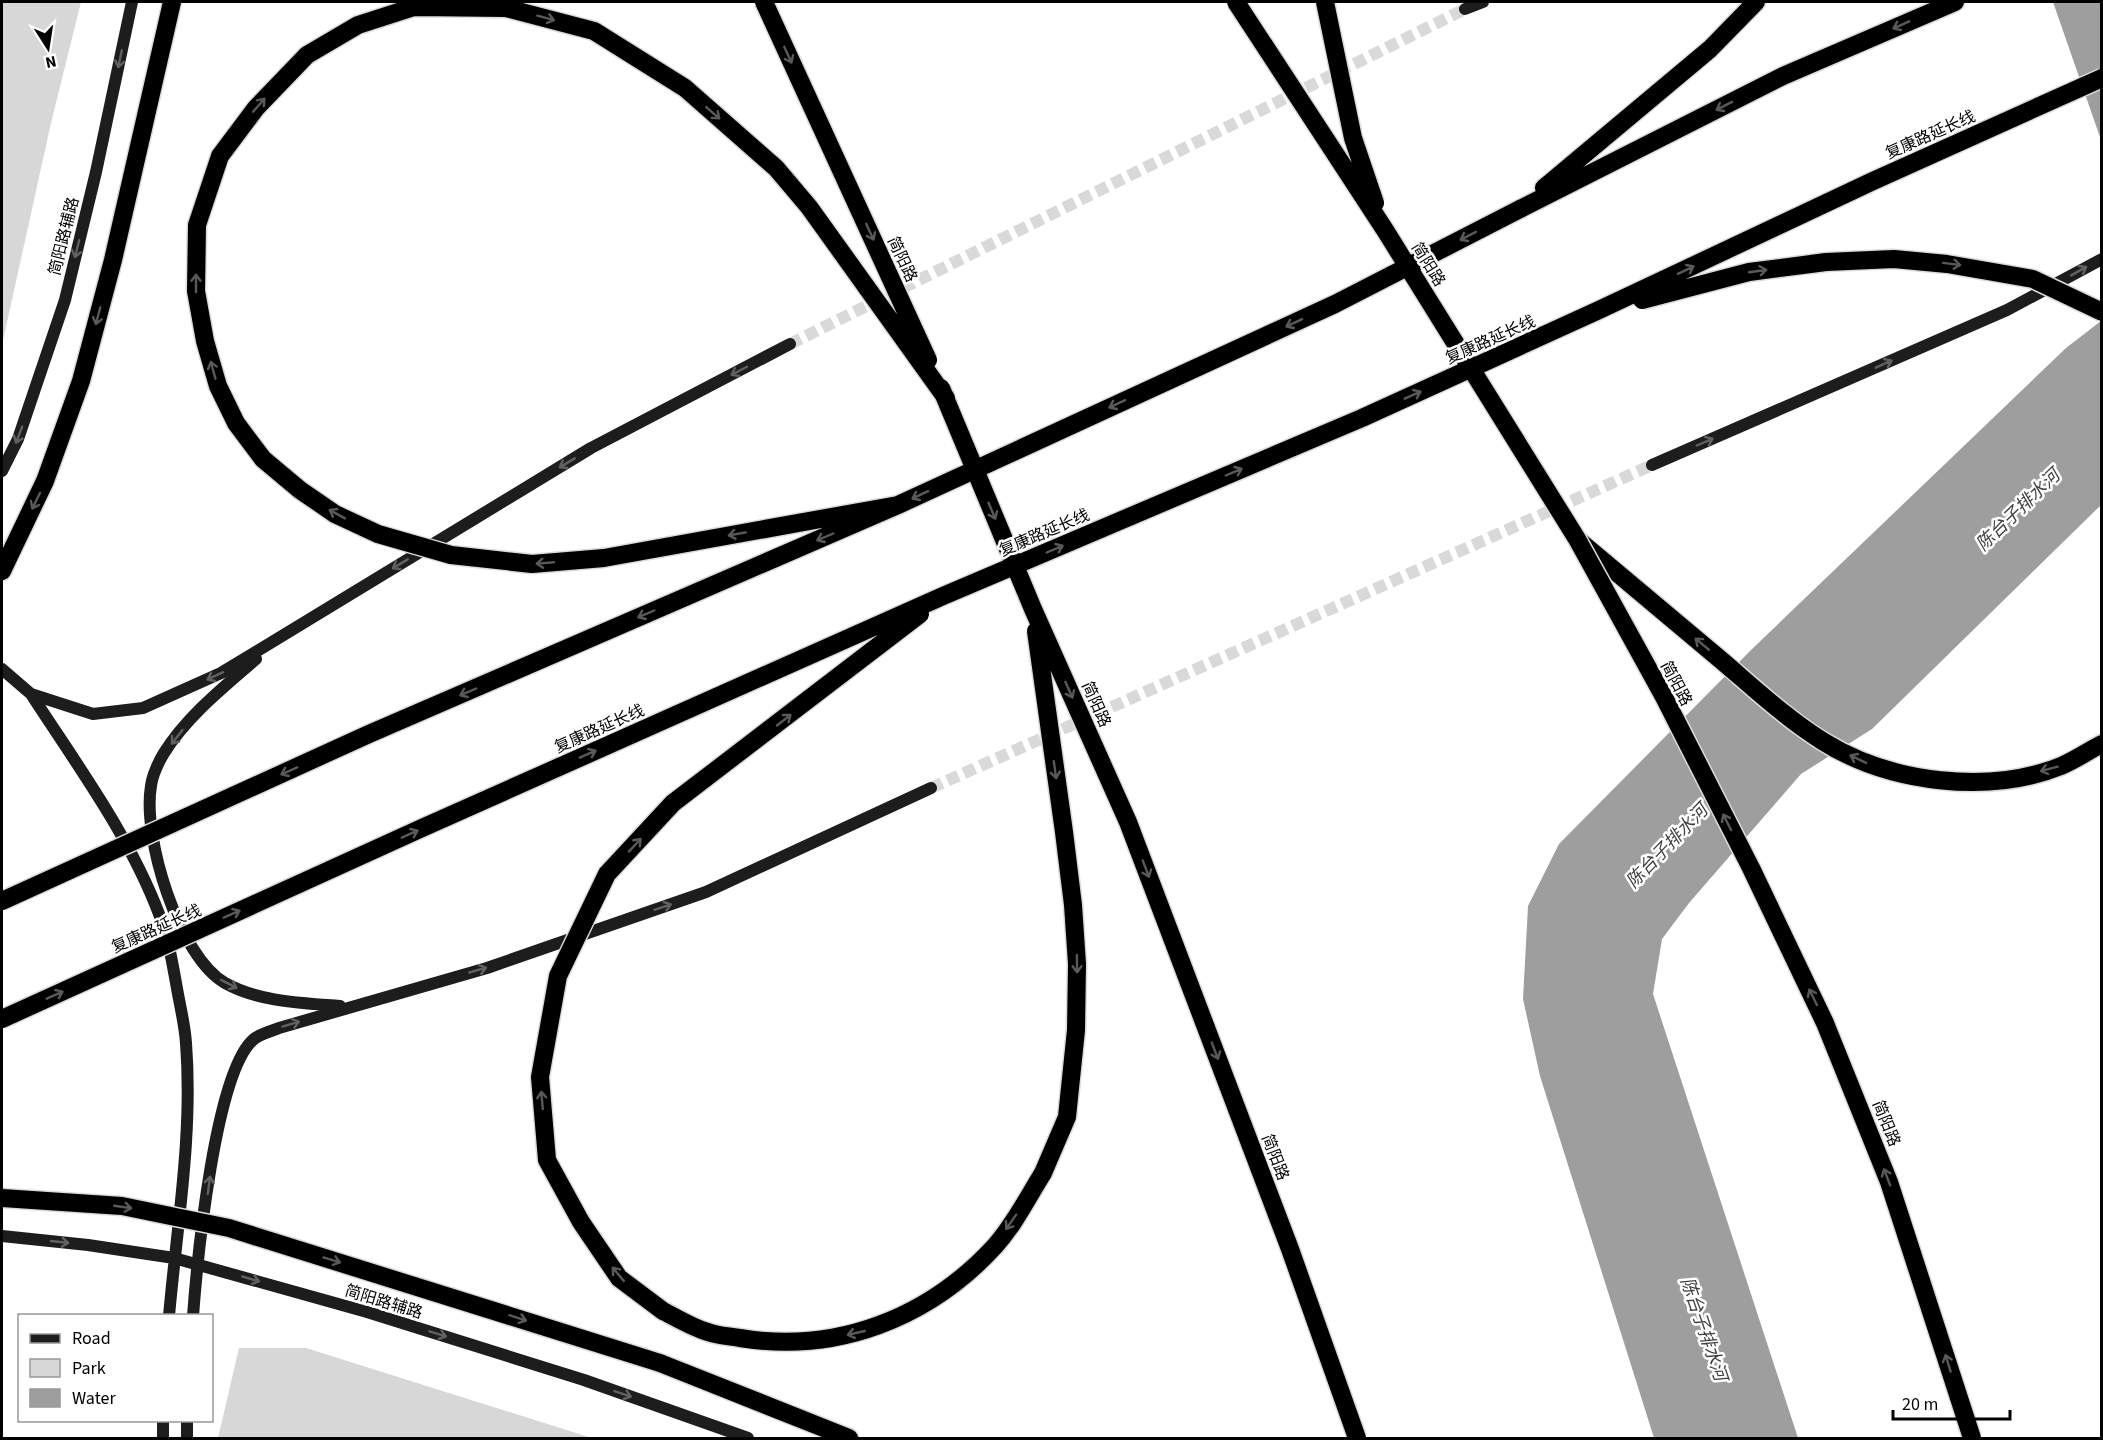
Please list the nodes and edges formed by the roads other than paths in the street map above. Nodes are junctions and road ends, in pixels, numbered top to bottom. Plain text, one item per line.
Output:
1 (132, 2) edge
2 (172, 2) edge
3 (764, 2) edge
4 (1236, 2) edge
5 (1325, 2) edge
6 (1483, 2) edge
7 (1756, 2) edge
8 (1954, 2) edge
9 (1465, 9) tunnel mouth
10 (2102, 78) edge
11 (1520, 209) junction
12 (1384, 230) junction
13 (2102, 259) edge
14 (1599, 310) junction
15 (2102, 312) edge
16 (790, 344) tunnel mouth
17 (946, 399) junction
18 (1652, 465) tunnel mouth
19 (2, 471) edge
20 (898, 505) junction
21 (1577, 539) junction
22 (2, 571) edge
23 (943, 596) junction
24 (1033, 609) junction
25 (279, 638) junction
26 (2, 669) edge
27 (31, 694) junction
28 (2102, 744) edge
29 (930, 788) tunnel mouth
30 (2, 901) edge
31 (348, 1007) junction
32 (2, 1019) edge
33 (2, 1198) edge
34 (2, 1236) edge
35 (174, 1258) junction
36 (197, 1264) junction
37 (169, 1314) edge
38 (193, 1314) edge
39 (163, 1422) edge
40 (187, 1422) edge
41 (162, 1438) edge
42 (187, 1438) edge
43 (748, 1438) edge
44 (849, 1438) edge
45 (1357, 1438) edge
46 (1972, 1438) edge

1 -> 19 main road, 简阳路辅路
2 -> 22 highway
3 -> 17 highway, 简阳路, bridge
4 - 12 highway, 简阳路, bridge
5 - 12 highway, bridge
6 - 9 main road
7 - 11 highway
8 -> 11 highway
14 -> 10 highway, 复康路延长线, bridge
11 -> 20 highway, bridge
12 - 21 highway, 简阳路, bridge
18 -> 13 main road
14 -> 15 highway, bridge
23 -> 14 highway, 复康路延长线, bridge
16 -> 25 main road
20 -> 17 highway, bridge
17 -> 24 highway, 简阳路, bridge
20 -> 30 highway, bridge
28 -> 21 highway
46 -> 21 highway, 简阳路, bridge
24 -> 23 highway, bridge
32 -> 23 highway, 复康路延长线, bridge
24 -> 45 highway, 简阳路, bridge
25 -> 27 main road
25 -> 31 main road
26 - 27 main road
27 - 35 main road
31 -> 29 main road
36 -> 31 main road
33 -> 44 highway, bridge
34 -> 35 main road, 简阳路辅路
35 - 36 main road, 简阳路辅路
35 - 37 main road
36 - 38 main road
36 -> 43 main road, 简阳路辅路
39 - 41 main road
40 - 42 main road

